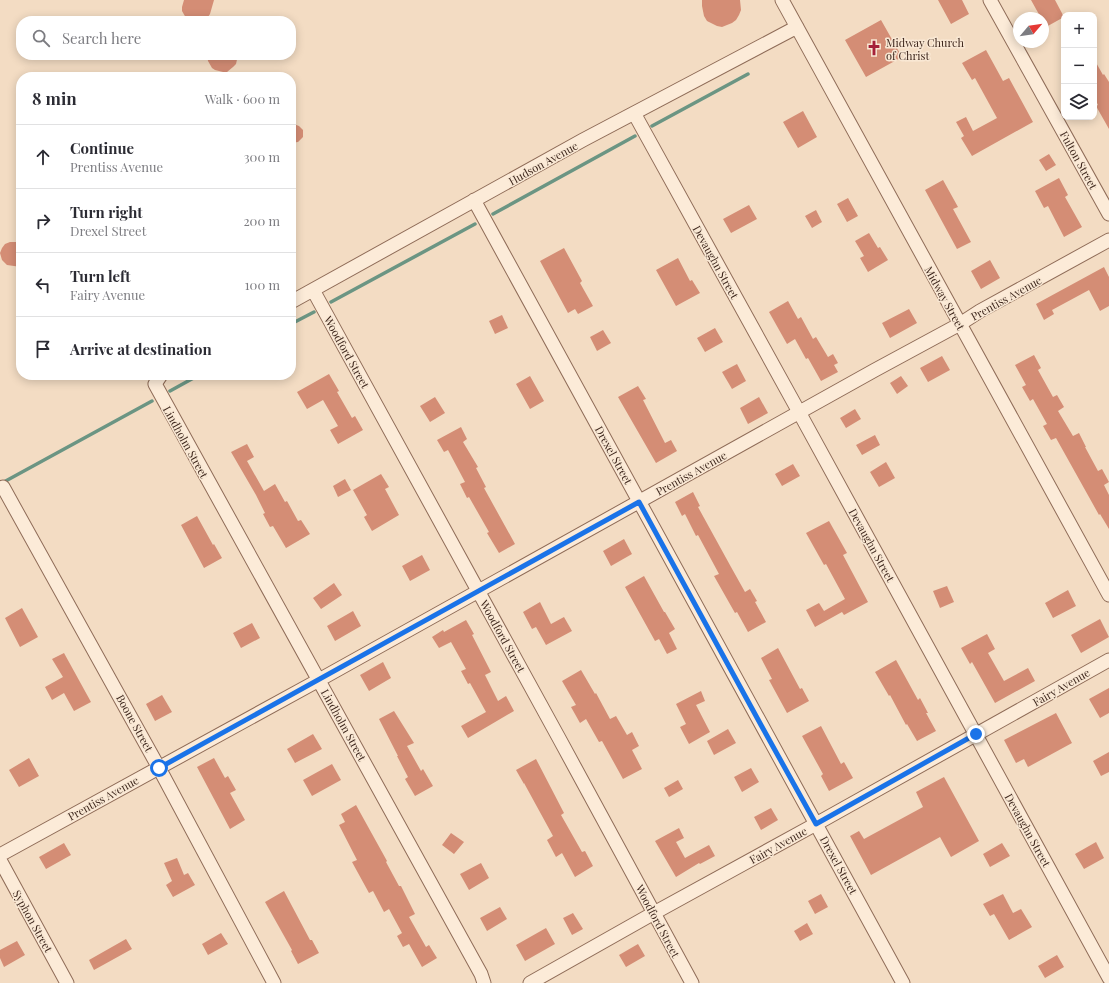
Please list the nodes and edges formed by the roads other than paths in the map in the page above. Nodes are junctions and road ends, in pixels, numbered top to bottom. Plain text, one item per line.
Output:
1 (990, 0) edge
2 (786, 1) edge
3 (797, 27) junction
4 (634, 114) junction
5 (474, 200) junction
6 (1109, 214) edge
7 (1109, 240) edge
8 (313, 290) junction
9 (296, 299) edge
10 (960, 324) junction
11 (158, 380) edge
12 (799, 412) junction
13 (3, 487) dead end
14 (639, 502) junction
15 (478, 591) junction
16 (1109, 595) edge
17 (1109, 660) edge
18 (319, 680) junction
19 (976, 734) junction
20 (159, 768) junction
21 (816, 824) junction
22 (0, 855) edge
23 (0, 860) edge
24 (654, 913) junction
25 (1109, 978) edge
26 (67, 983) edge
27 (274, 983) edge
28 (484, 983) edge
29 (530, 983) edge
30 (692, 983) edge
31 (903, 983) edge

1 - 6 street, Fulton Street
2 - 3 street, Midway Street
3 - 4 street, Hudson Avenue
3 - 10 street, Midway Street
4 - 5 street, Hudson Avenue
4 - 12 street, Devaughn Street
5 - 8 street, Hudson Avenue
5 - 14 street, Drexel Street
7 - 10 street, Prentiss Avenue
8 - 9 street, Hudson Avenue
8 - 15 street, Woodford Street
10 - 12 street, Prentiss Avenue
10 - 16 street, Midway Street
11 - 18 street, Lindholm Street
12 - 14 street, Prentiss Avenue
12 - 19 street, Devaughn Street
13 - 20 street, Boone Street
14 - 15 street, Prentiss Avenue
14 - 21 street, Drexel Street
15 - 18 street, Prentiss Avenue
15 - 24 street, Woodford Street
17 - 19 street, Fairy Avenue
18 - 20 street, Prentiss Avenue
18 - 28 street, Lindholm Street
19 - 21 street, Fairy Avenue
19 - 25 street, Devaughn Street
20 - 22 street, Prentiss Avenue
20 - 27 street, Boone Street
21 - 24 street, Fairy Avenue
21 - 31 street, Drexel Street
23 - 26 street, Syphon Street
24 - 29 street, Fairy Avenue
24 - 30 street, Woodford Street

